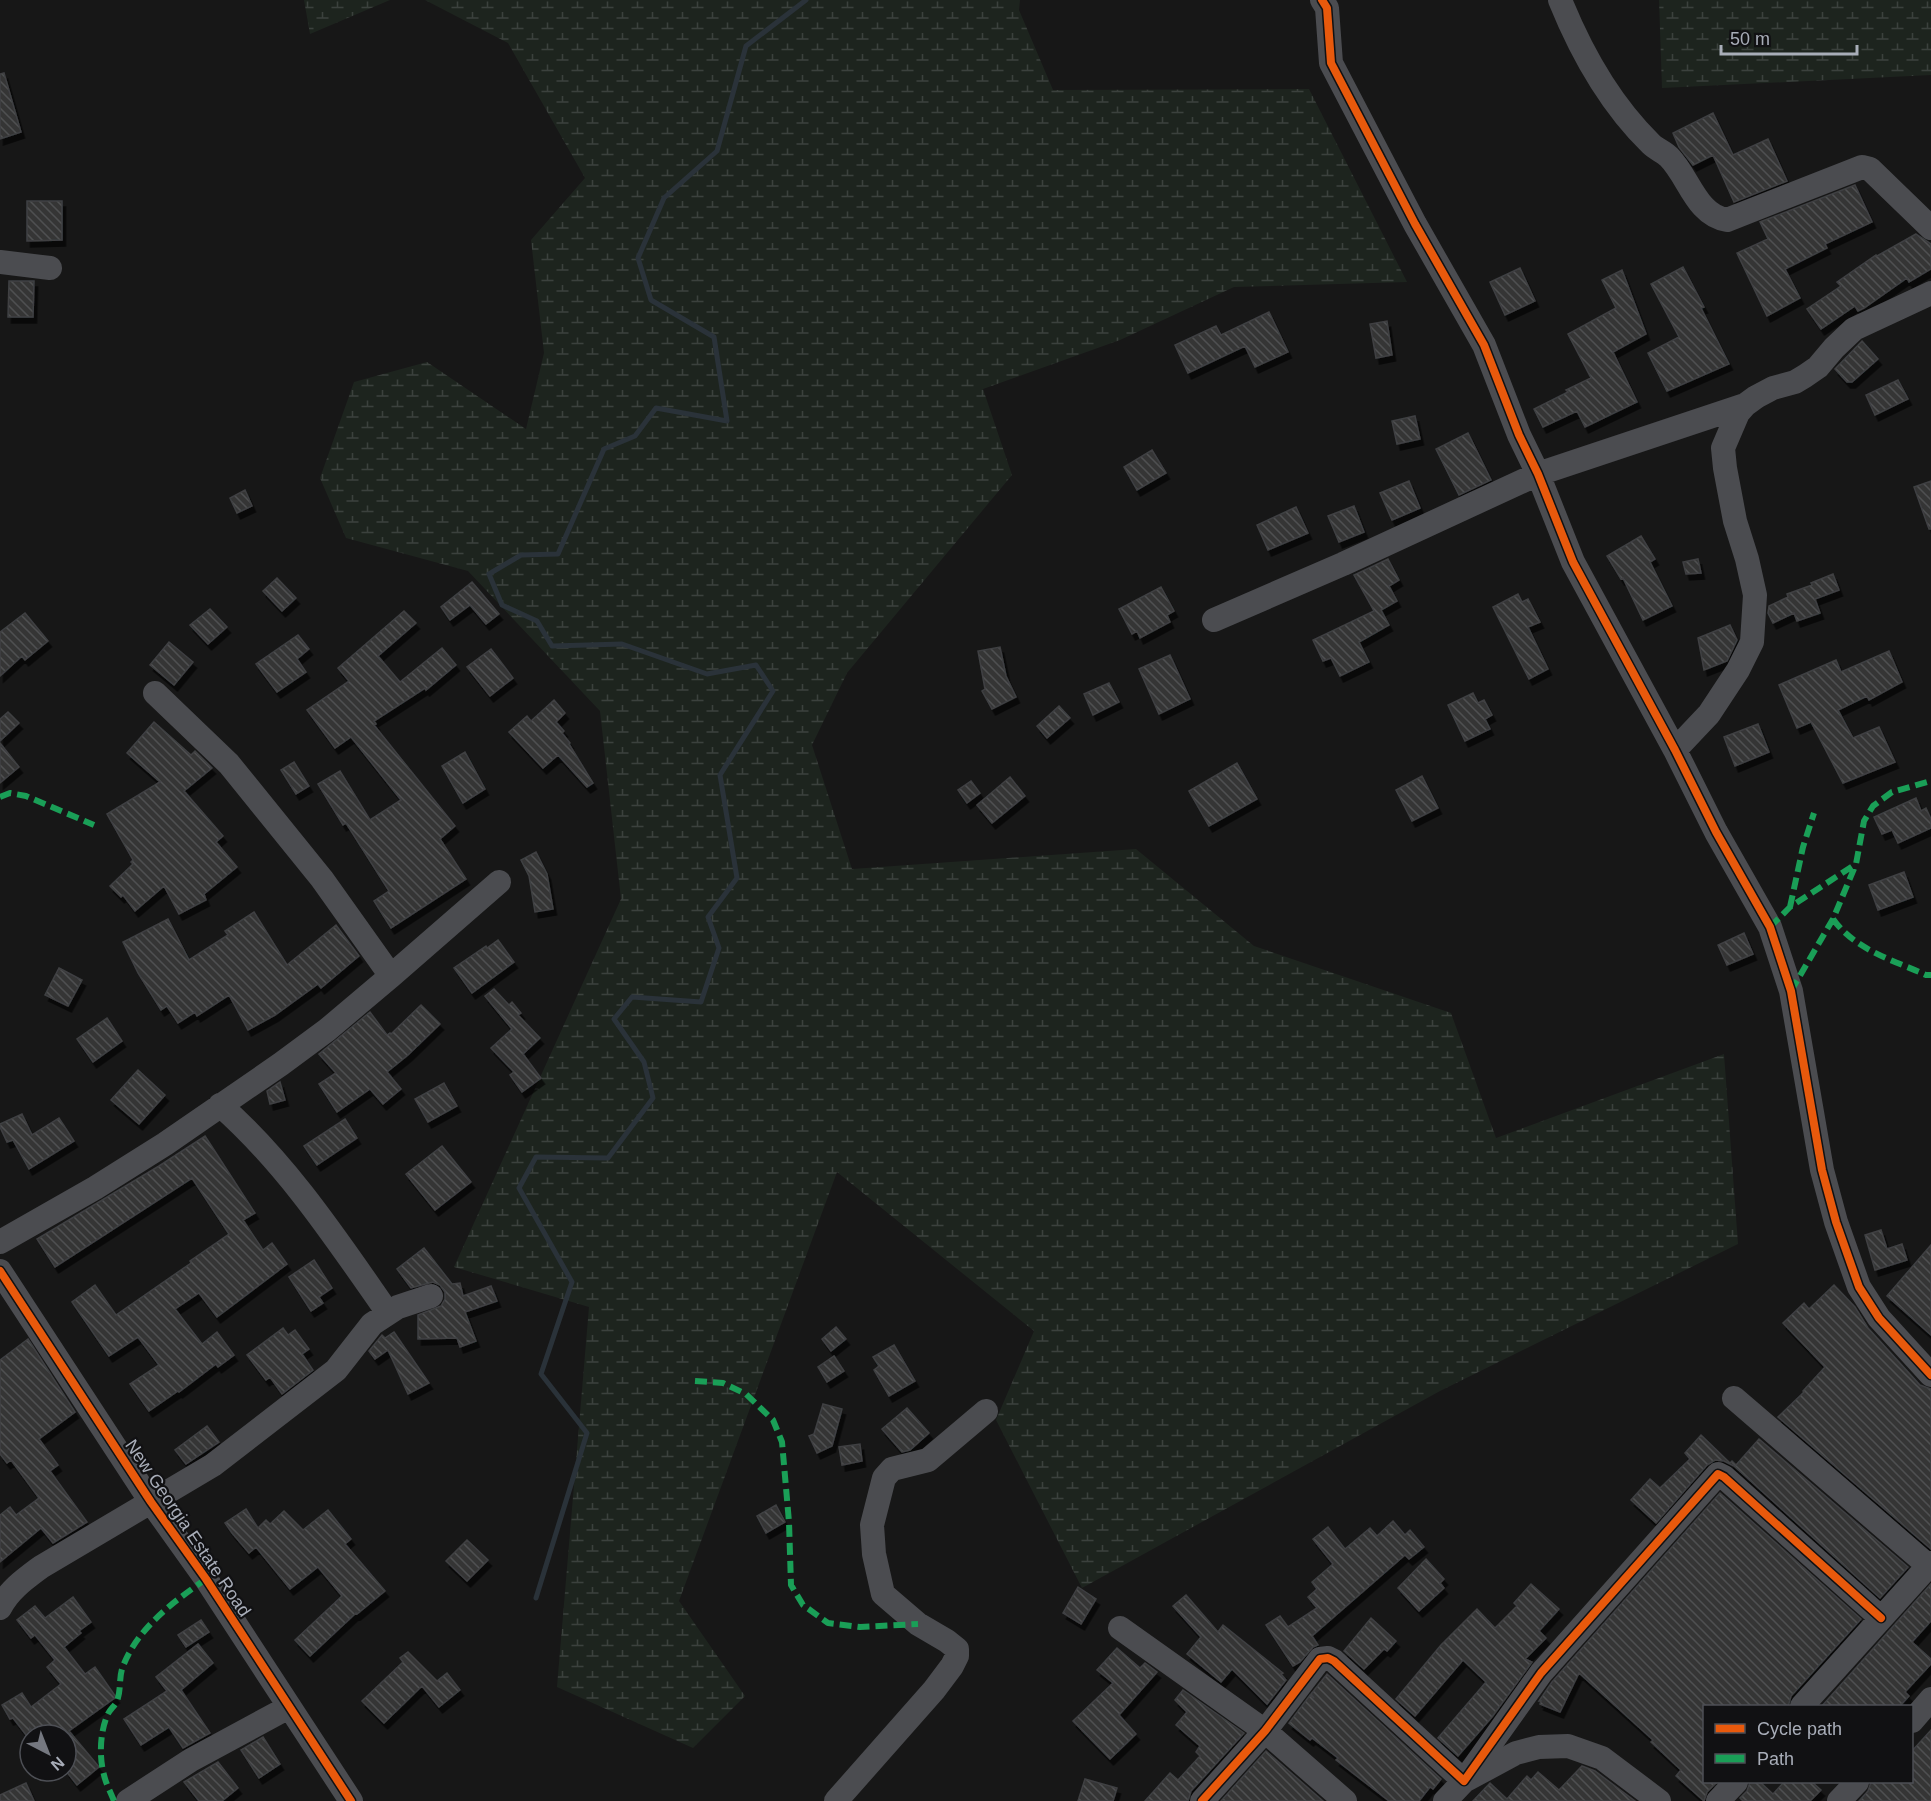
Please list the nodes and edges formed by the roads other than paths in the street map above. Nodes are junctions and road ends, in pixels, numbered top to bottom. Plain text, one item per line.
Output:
1 (1322, 0) edge
2 (1560, 0) edge
3 (1931, 228) edge
4 (0, 262) edge
5 (50, 268) dead end
6 (1931, 294) edge
7 (1745, 405) junction
8 (1538, 474) junction
9 (1214, 620) dead end
10 (155, 693) dead end
11 (1675, 750) junction
12 (499, 882) dead end
13 (391, 976) junction
14 (220, 1105) junction
15 (0, 1242) edge
16 (0, 1271) edge
17 (431, 1296) dead end
18 (388, 1313) junction
19 (1931, 1375) edge
20 (1734, 1398) dead end
21 (986, 1411) dead end
22 (151, 1502) junction
23 (1930, 1566) edge
24 (0, 1608) edge
25 (1881, 1618) junction
26 (1120, 1628) dead end
27 (1931, 1699) edge
28 (1804, 1705) edge
29 (289, 1707) junction
30 (1913, 1719) edge
31 (1265, 1731) junction
32 (1464, 1781) junction
33 (1735, 1783) edge
34 (1856, 1783) edge
35 (128, 1801) edge
36 (351, 1801) edge
37 (836, 1801) edge
38 (1204, 1801) edge
39 (1345, 1801) edge
40 (1445, 1801) edge
41 (1659, 1801) edge
42 (1718, 1801) edge
43 (1839, 1801) edge

1 - 8 street
2 - 3 street
4 - 5 street
6 - 7 street
7 - 8 street
7 - 11 street
8 - 9 street
8 - 11 street
10 - 13 street
11 - 19 street
12 - 13 street
13 - 14 street
14 - 15 street
14 - 18 street
16 - 22 street, New Georgia Estate Road
17 - 18 street
18 - 22 street
20 - 23 street
21 - 37 street
22 - 24 street
22 - 29 street, New Georgia Estate Road
23 - 25 street
25 - 28 street
25 - 32 street
26 - 31 street
27 - 30 street
29 - 35 street
29 - 36 street, New Georgia Estate Road
31 - 32 street
31 - 38 street
31 - 39 street
32 - 40 street
32 - 41 street
33 - 42 street
34 - 43 street

